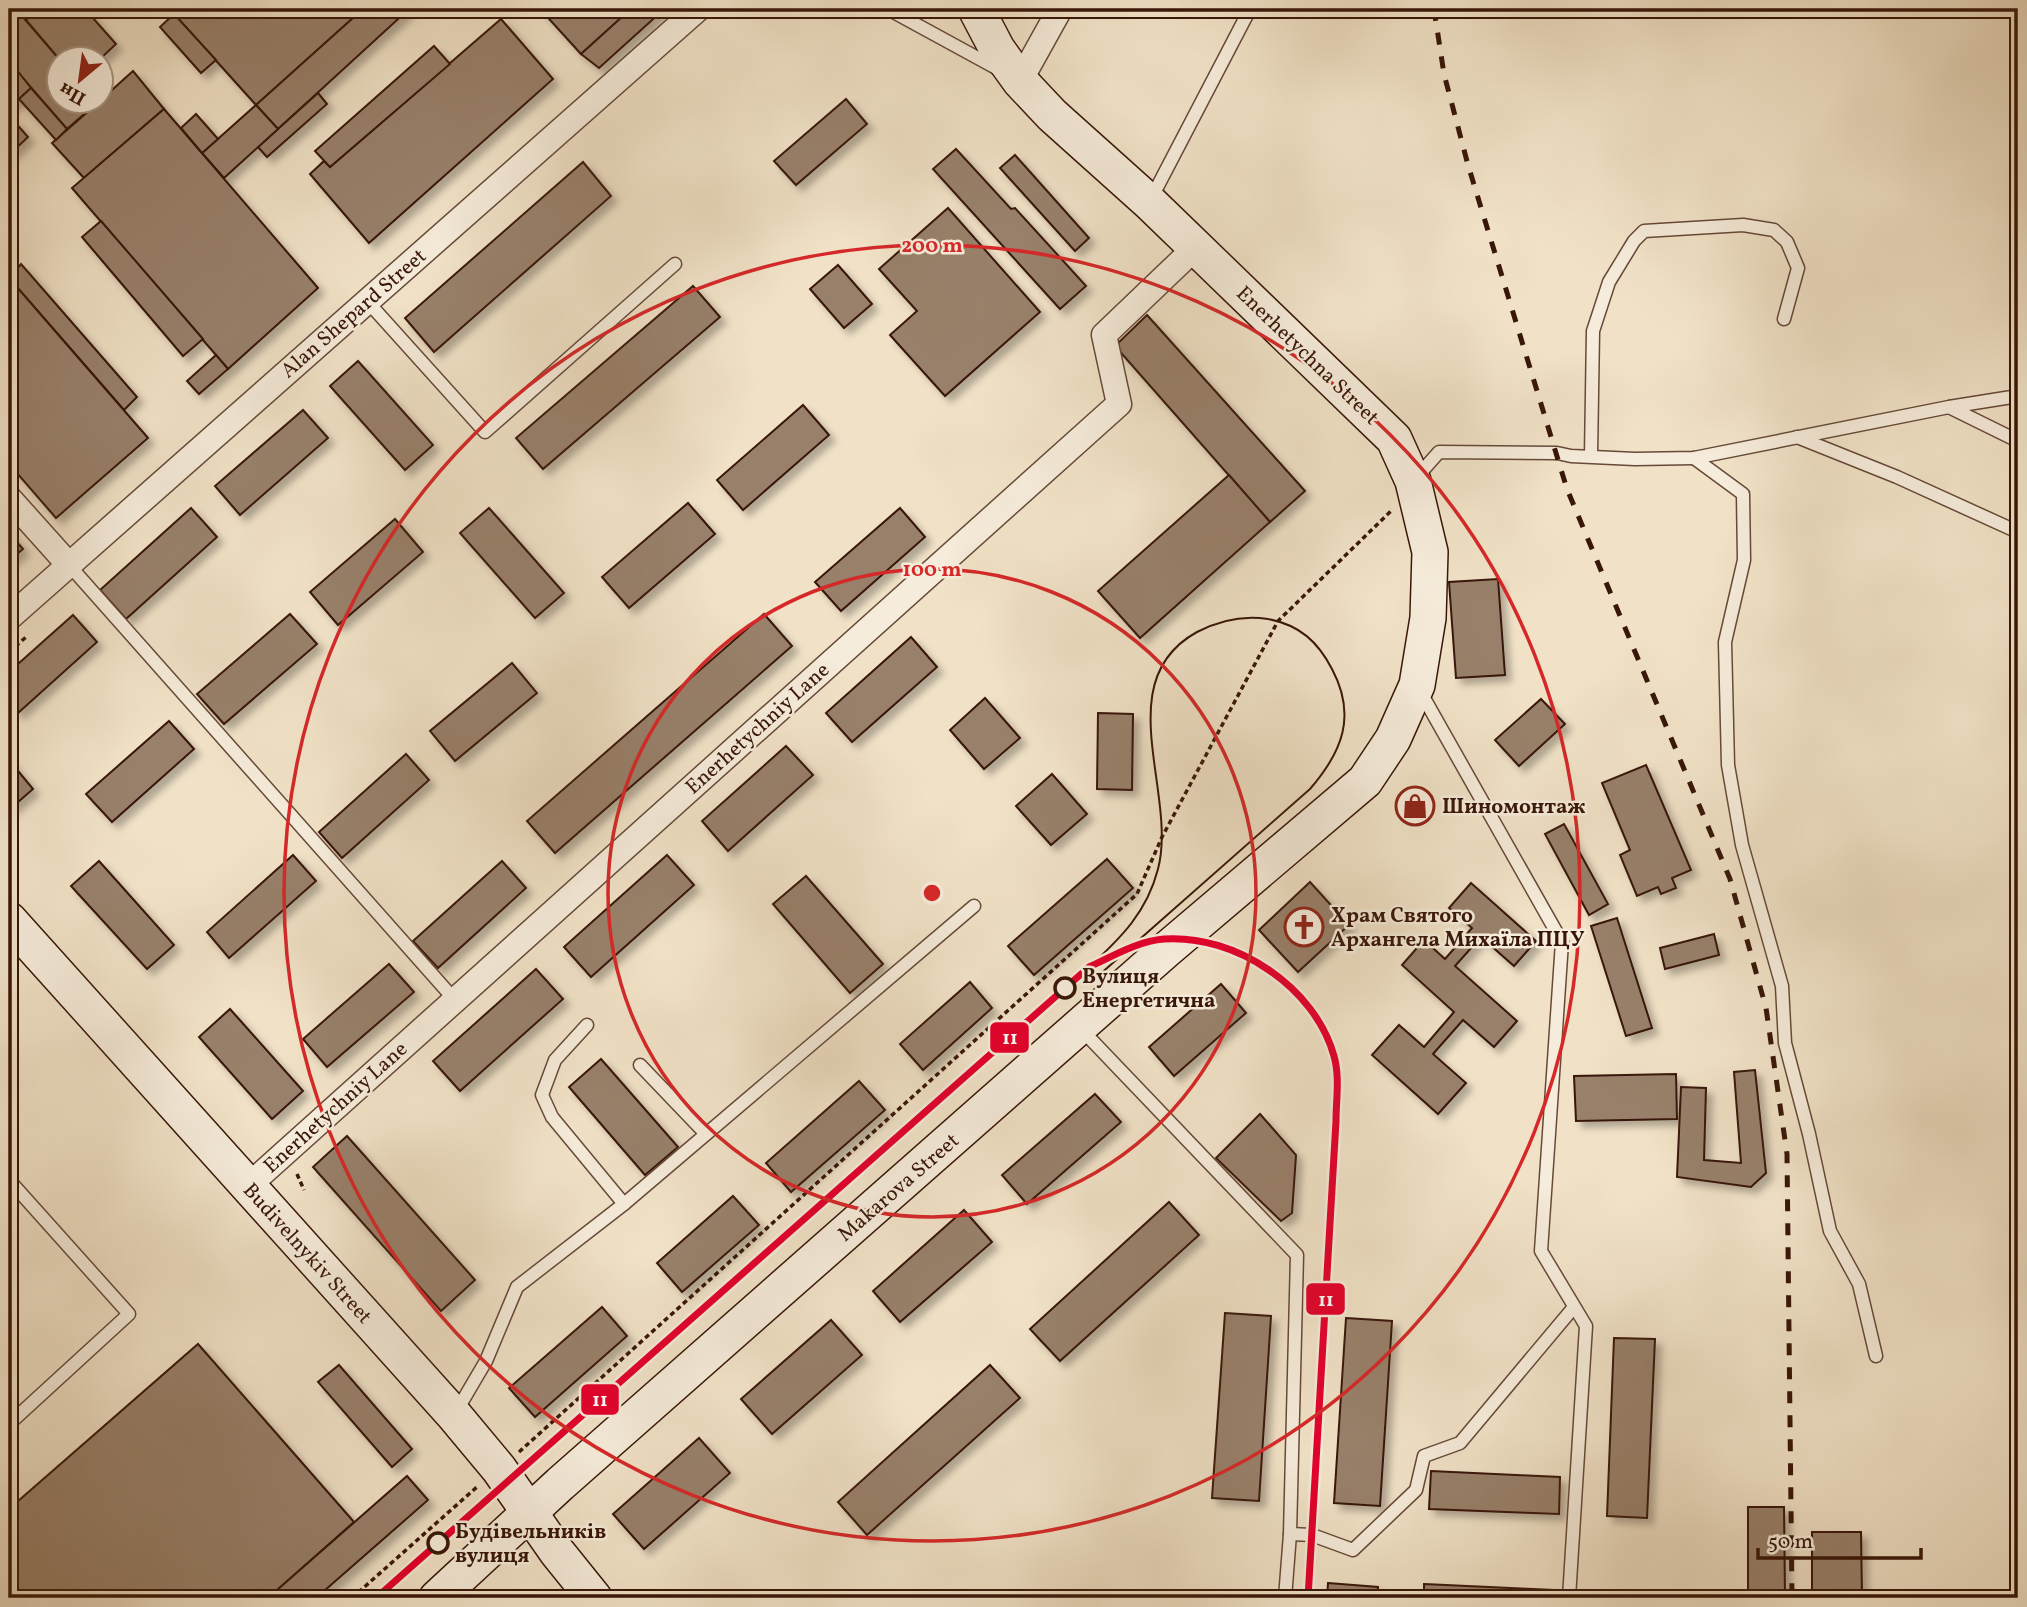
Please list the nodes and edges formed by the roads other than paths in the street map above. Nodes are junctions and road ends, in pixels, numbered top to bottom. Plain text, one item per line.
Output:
1 (698, 9) edge
2 (888, 9) edge
3 (976, 9) edge
4 (1060, 9) edge
5 (1250, 9) edge
6 (1020, 81) junction
7 (1149, 202) junction
8 (1196, 247) junction
9 (675, 264) dead end
10 (368, 301) junction
11 (1784, 319) dead end
12 (2018, 396) edge
13 (1949, 407) junction
14 (1797, 437) junction
15 (2018, 440) edge
16 (1591, 456) junction
17 (1694, 458) junction
18 (1413, 481) junction
19 (9, 498) edge
20 (2018, 532) edge
21 (69, 565) junction
22 (9, 618) edge
23 (1416, 685) junction
24 (1365, 781) joint
25 (974, 906) dead end
26 (9, 920) edge
27 (454, 999) junction
28 (587, 1025) dead end
29 (1079, 1027) junction
30 (639, 1065) dead end
31 (706, 1133) junction
32 (9, 1180) edge
33 (248, 1186) junction
34 (624, 1205) junction
35 (1574, 1307) junction
36 (1876, 1356) dead end
37 (454, 1415) junction
38 (9, 1424) edge
39 (530, 1513) junction
40 (1290, 1534) junction
41 (437, 1598) edge
42 (594, 1598) edge
43 (1284, 1598) edge
44 (1569, 1598) edge

1 - 10 street, Alan Shepard Street
2 - 6 lane
3 - 6 main road, Enerhetychna Street
4 - 6 street
5 - 7 lane
6 - 7 main road, Enerhetychna Street
7 - 8 main road, Enerhetychna Street
8 - 18 main road, Enerhetychna Street
8 - 27 street, Enerhetychniy Lane
9 - 10 lane
10 - 21 street, Alan Shepard Street
11 - 16 lane
12 - 13 lane
13 - 14 lane
13 - 15 lane
14 - 17 lane
14 - 20 lane
16 - 17 lane
16 - 18 lane
17 - 36 lane
18 - 23 main road, Enerhetychna Street
19 - 21 street
21 - 22 street, Alan Shepard Street
21 - 27 lane
23 - 24 main road, Enerhetychna Street
23 - 35 lane
24 - 29 main road, Makarova Street
25 - 31 lane
26 - 33 main road, Budivelnykiv Street
27 - 33 street, Enerhetychniy Lane
28 - 34 lane
29 - 39 main road, Makarova Street
29 - 40 lane
30 - 31 lane
31 - 34 lane
32 - 38 lane
33 - 37 main road, Budivelnykiv Street
34 - 37 lane
35 - 40 lane
35 - 44 lane
37 - 39 main road, Budivelnykiv Street
39 - 41 main road, Makarova Street
39 - 42 main road, Budivelnykiv Street
40 - 43 lane

